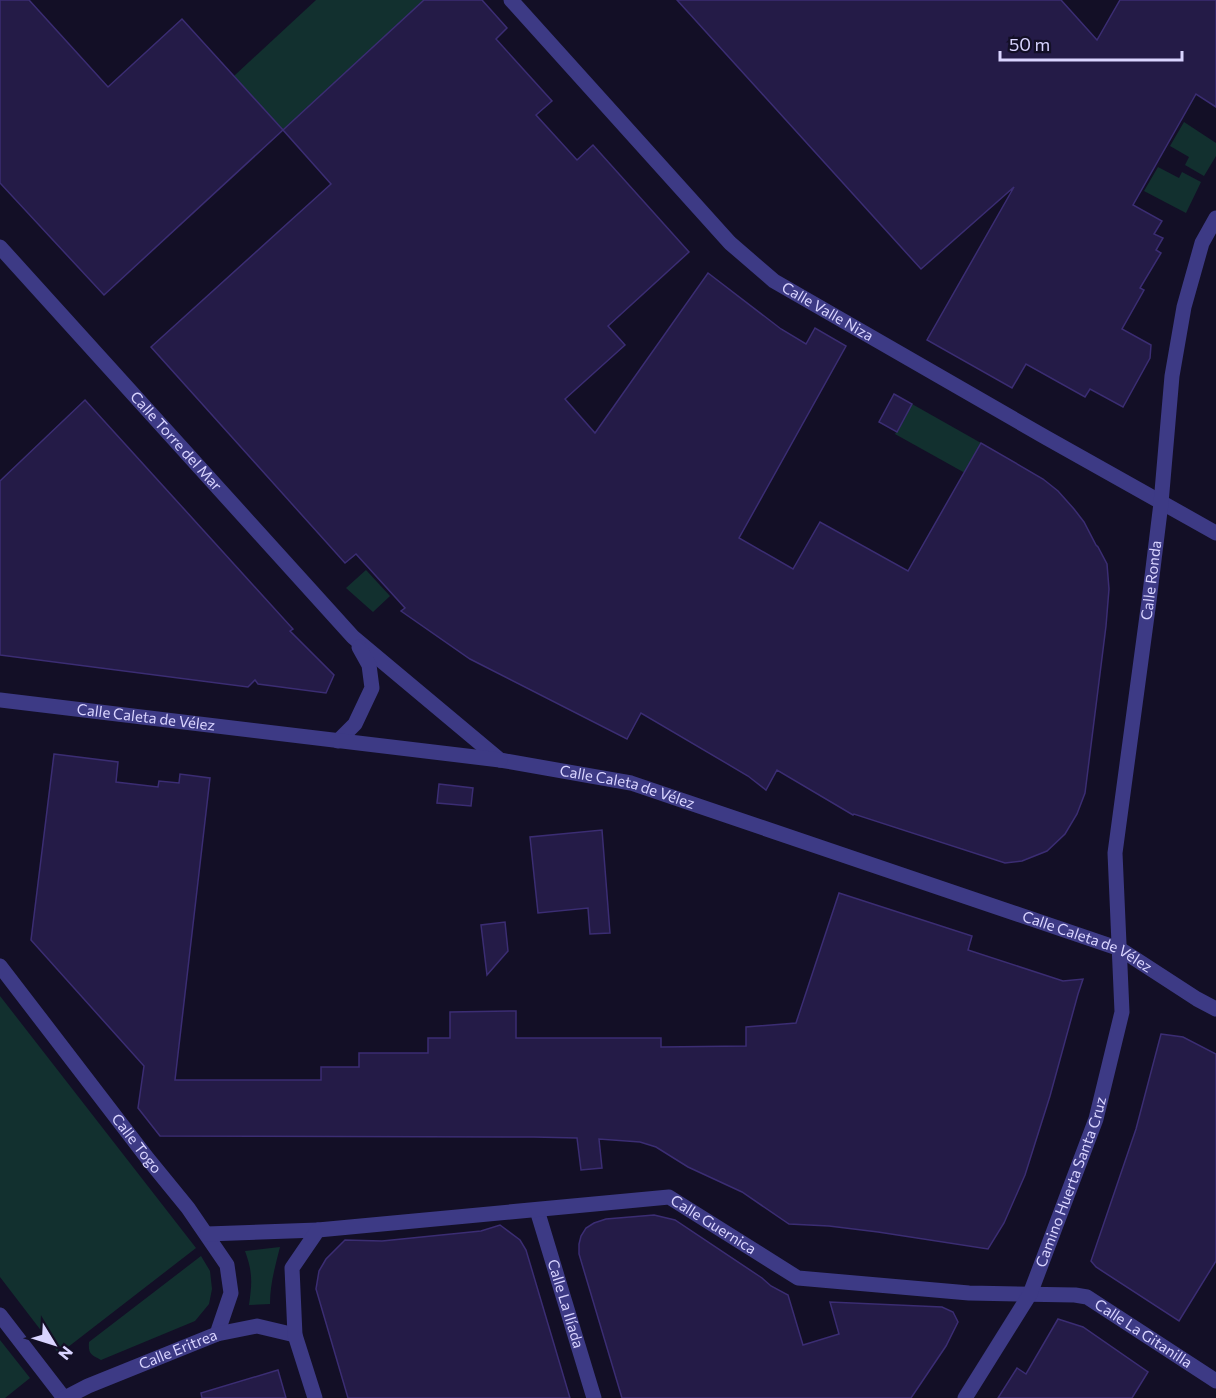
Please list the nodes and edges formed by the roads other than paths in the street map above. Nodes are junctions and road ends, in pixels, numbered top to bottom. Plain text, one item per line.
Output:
1 (511, 0) edge
2 (1216, 218) edge
3 (0, 247) edge
4 (1161, 502) junction
5 (1216, 533) edge
6 (353, 637) junction
7 (0, 700) edge
8 (338, 741) junction
9 (500, 760) junction
10 (1120, 949) junction
11 (0, 966) edge
12 (1216, 1009) edge
13 (537, 1210) junction
14 (318, 1230) junction
15 (207, 1234) junction
16 (1030, 1294) junction
17 (0, 1315) edge
18 (217, 1334) junction
19 (295, 1335) junction
20 (1216, 1381) edge
21 (64, 1398) edge
22 (315, 1398) edge
23 (594, 1398) edge
24 (965, 1398) edge

1 - 4 street, Calle Valle Niza
2 - 4 street, Calle Ronda
3 - 6 street, Calle Torre del Mar
4 - 5 street, Calle Valle Niza
4 - 10 street, Calle Ronda
6 - 8 street, Calle Torre del Mar
6 - 9 street, Calle Torre del Mar
7 - 8 street, Calle Caleta de Vélez
8 - 9 street, Calle Caleta de Vélez
9 - 10 street, Calle Caleta de Vélez
10 - 12 street, Calle Caleta de Vélez
10 - 16 street, Camino Huerta Santa Cruz
11 - 15 street, Calle Togo
13 - 14 street, Calle Guernica
13 - 16 street, Calle Guernica
13 - 23 street, Calle La Ilíada
14 - 15 street, Calle Guernica
14 - 19 street
15 - 18 street, Calle Togo
16 - 20 street, Calle La Gitanilla
16 - 24 street, Camino Huerta Santa Cruz
17 - 21 street
18 - 19 street, Calle Eritrea
18 - 21 street, Calle Eritrea
19 - 22 street

